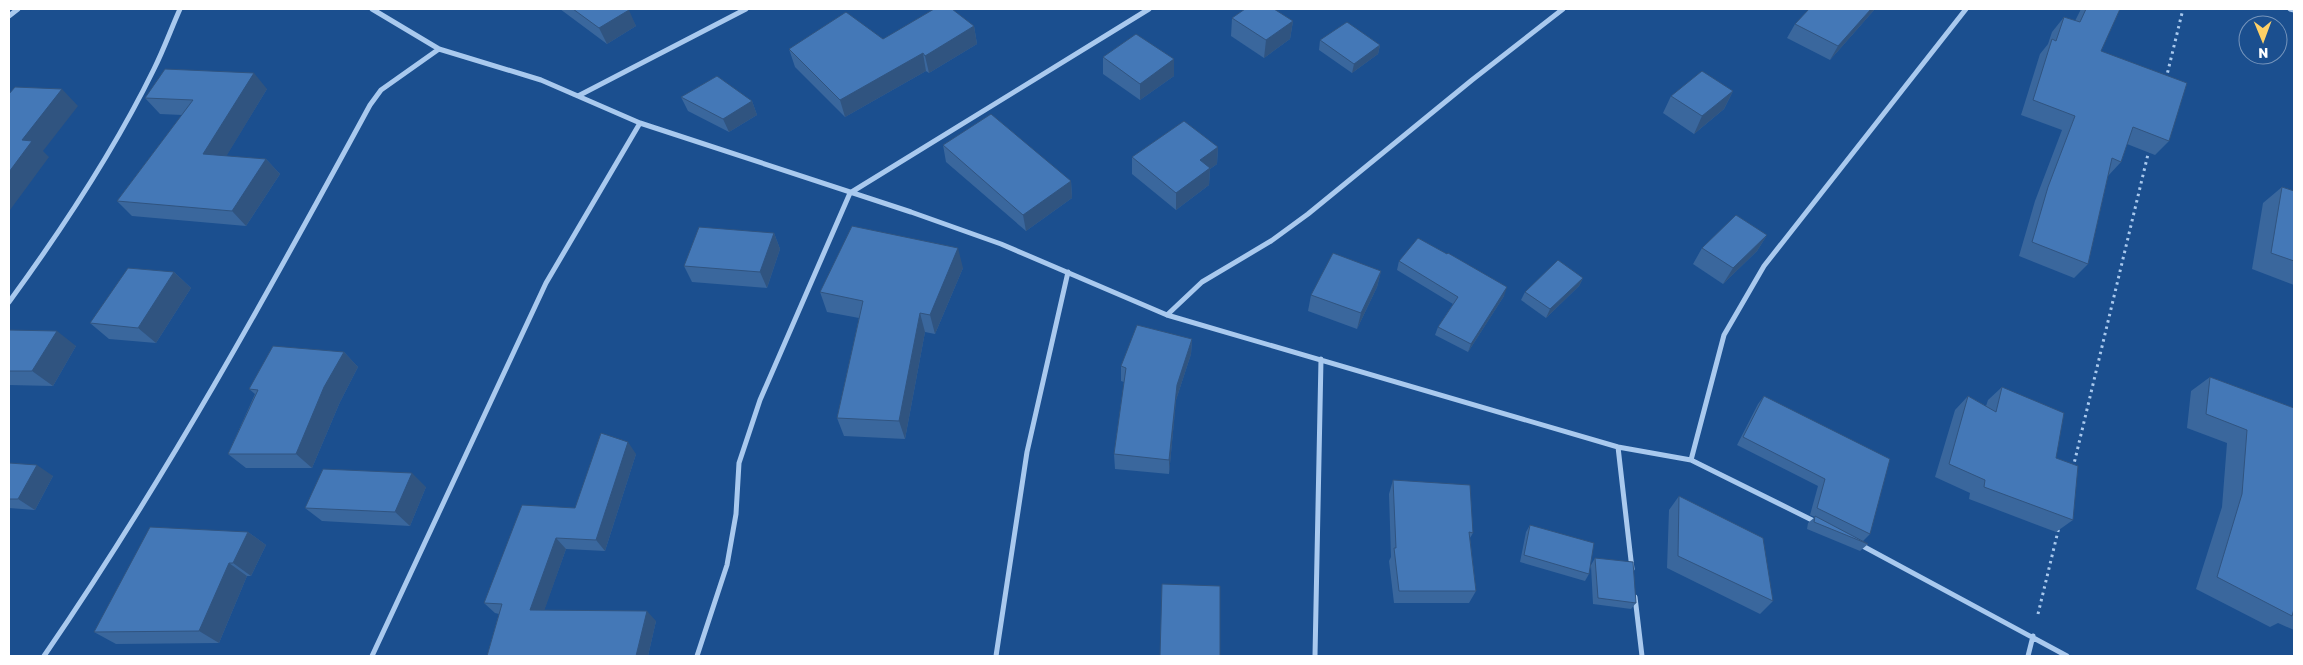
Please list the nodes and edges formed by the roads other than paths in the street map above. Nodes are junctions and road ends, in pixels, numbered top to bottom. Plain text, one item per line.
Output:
1 (18, 9) edge
2 (180, 9) edge
3 (372, 9) edge
4 (746, 9) edge
5 (1149, 9) edge
6 (1563, 9) edge
7 (1966, 9) edge
8 (2290, 9) edge
9 (2294, 10) edge
10 (9, 16) edge
11 (439, 50) junction
12 (578, 96) junction
13 (640, 123) junction
14 (850, 193) junction
15 (1068, 272) junction
16 (9, 302) edge
17 (1167, 315) junction
18 (1321, 359) junction
19 (1618, 447) junction
20 (1691, 460) junction
21 (1824, 526) edge
22 (1851, 540) edge
23 (1633, 580) edge
24 (1634, 590) edge
25 (2033, 636) junction
26 (44, 656) edge
27 (372, 656) edge
28 (697, 656) edge
29 (996, 656) edge
30 (1315, 656) edge
31 (1642, 656) edge
32 (2028, 656) edge
33 (2068, 656) edge

1 - 10 street
2 - 16 street
3 - 11 street
4 - 12 street
5 - 14 street
6 - 17 street
7 - 20 street
8 - 9 street
11 - 12 street
11 - 26 street
12 - 13 street
13 - 14 street
13 - 27 street
14 - 15 street
14 - 28 street
15 - 17 street
15 - 29 street
17 - 18 street
18 - 19 street
18 - 30 street
19 - 20 street
19 - 23 street
20 - 21 street
22 - 25 street
24 - 31 street
25 - 32 street
25 - 33 street

